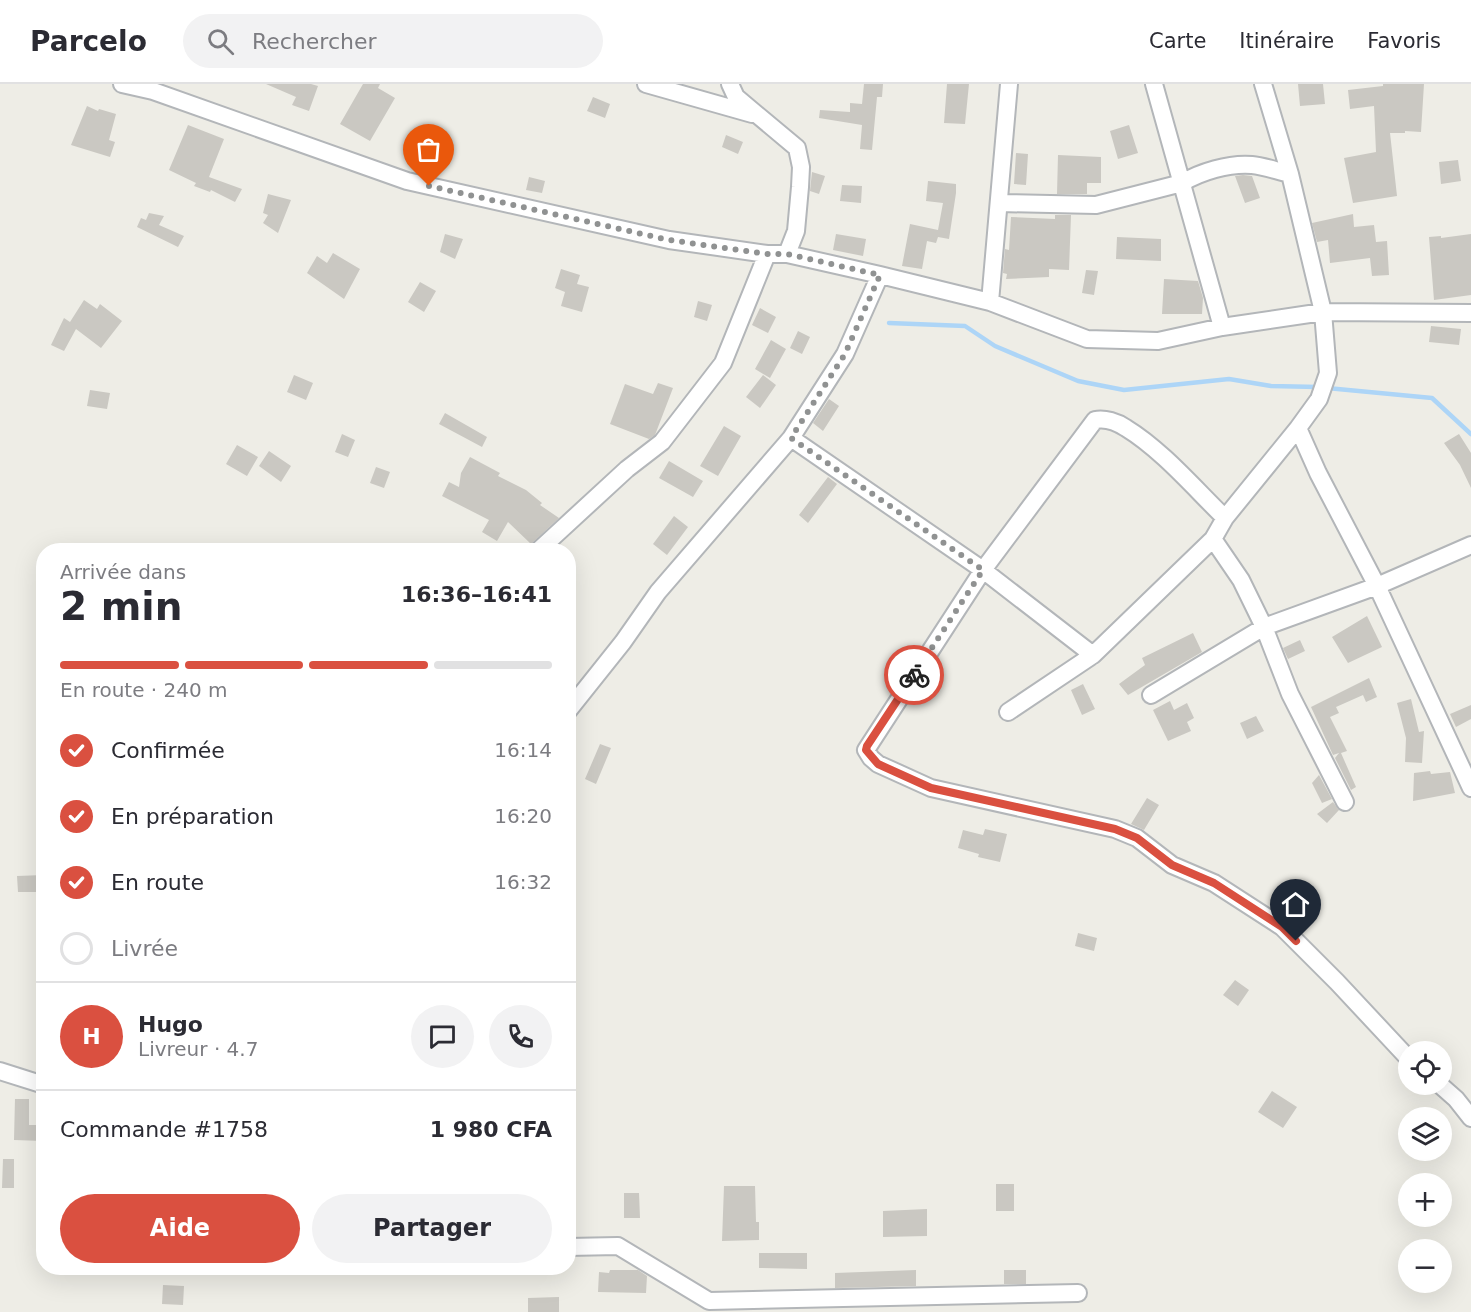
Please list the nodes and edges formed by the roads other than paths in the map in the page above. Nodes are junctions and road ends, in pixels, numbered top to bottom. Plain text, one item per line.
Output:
1 (122, 84) edge
2 (646, 84) edge
3 (730, 84) edge
4 (1009, 84) edge
5 (1154, 84) edge
6 (1263, 84) edge
7 (755, 115) junction
8 (1290, 174) junction
9 (1182, 183) junction
10 (1000, 203) junction
11 (767, 254) junction
12 (787, 254) junction
13 (880, 275) junction
14 (990, 302) junction
15 (1323, 312) junction
16 (1471, 313) edge
17 (1222, 327) junction
18 (1298, 428) junction
19 (791, 438) junction
20 (1226, 518) junction
21 (1213, 539) junction
22 (547, 543) edge
23 (1471, 545) edge
24 (983, 570) junction
25 (1377, 586) junction
26 (1264, 627) junction
27 (1093, 655) junction
28 (1150, 695) dead end
29 (576, 701) edge
30 (1008, 712) dead end
31 (1470, 783) edge
32 (1345, 802) dead end
33 (1398, 1047) edge
34 (0, 1071) edge
35 (36, 1082) edge
36 (1451, 1095) edge
37 (1471, 1118) edge
38 (576, 1247) edge
39 (1078, 1293) dead end

1 - 11 street
2 - 7 street
3 - 7 street
4 - 10 street
5 - 9 street
6 - 8 street
7 - 12 street
8 - 9 street
8 - 15 street
9 - 10 street
9 - 17 street
10 - 14 street
11 - 12 street
11 - 22 street
12 - 13 street
13 - 14 street
13 - 19 street
14 - 17 street
15 - 16 street
15 - 17 street
15 - 18 street
18 - 20 street
18 - 25 street
19 - 24 street
19 - 29 street
20 - 21 street
20 - 24 street
21 - 26 street
21 - 27 street
23 - 25 street
24 - 27 street
24 - 33 street
25 - 26 street
25 - 31 street
26 - 28 street
26 - 32 street
27 - 30 street
34 - 35 street
36 - 37 street
38 - 39 street

